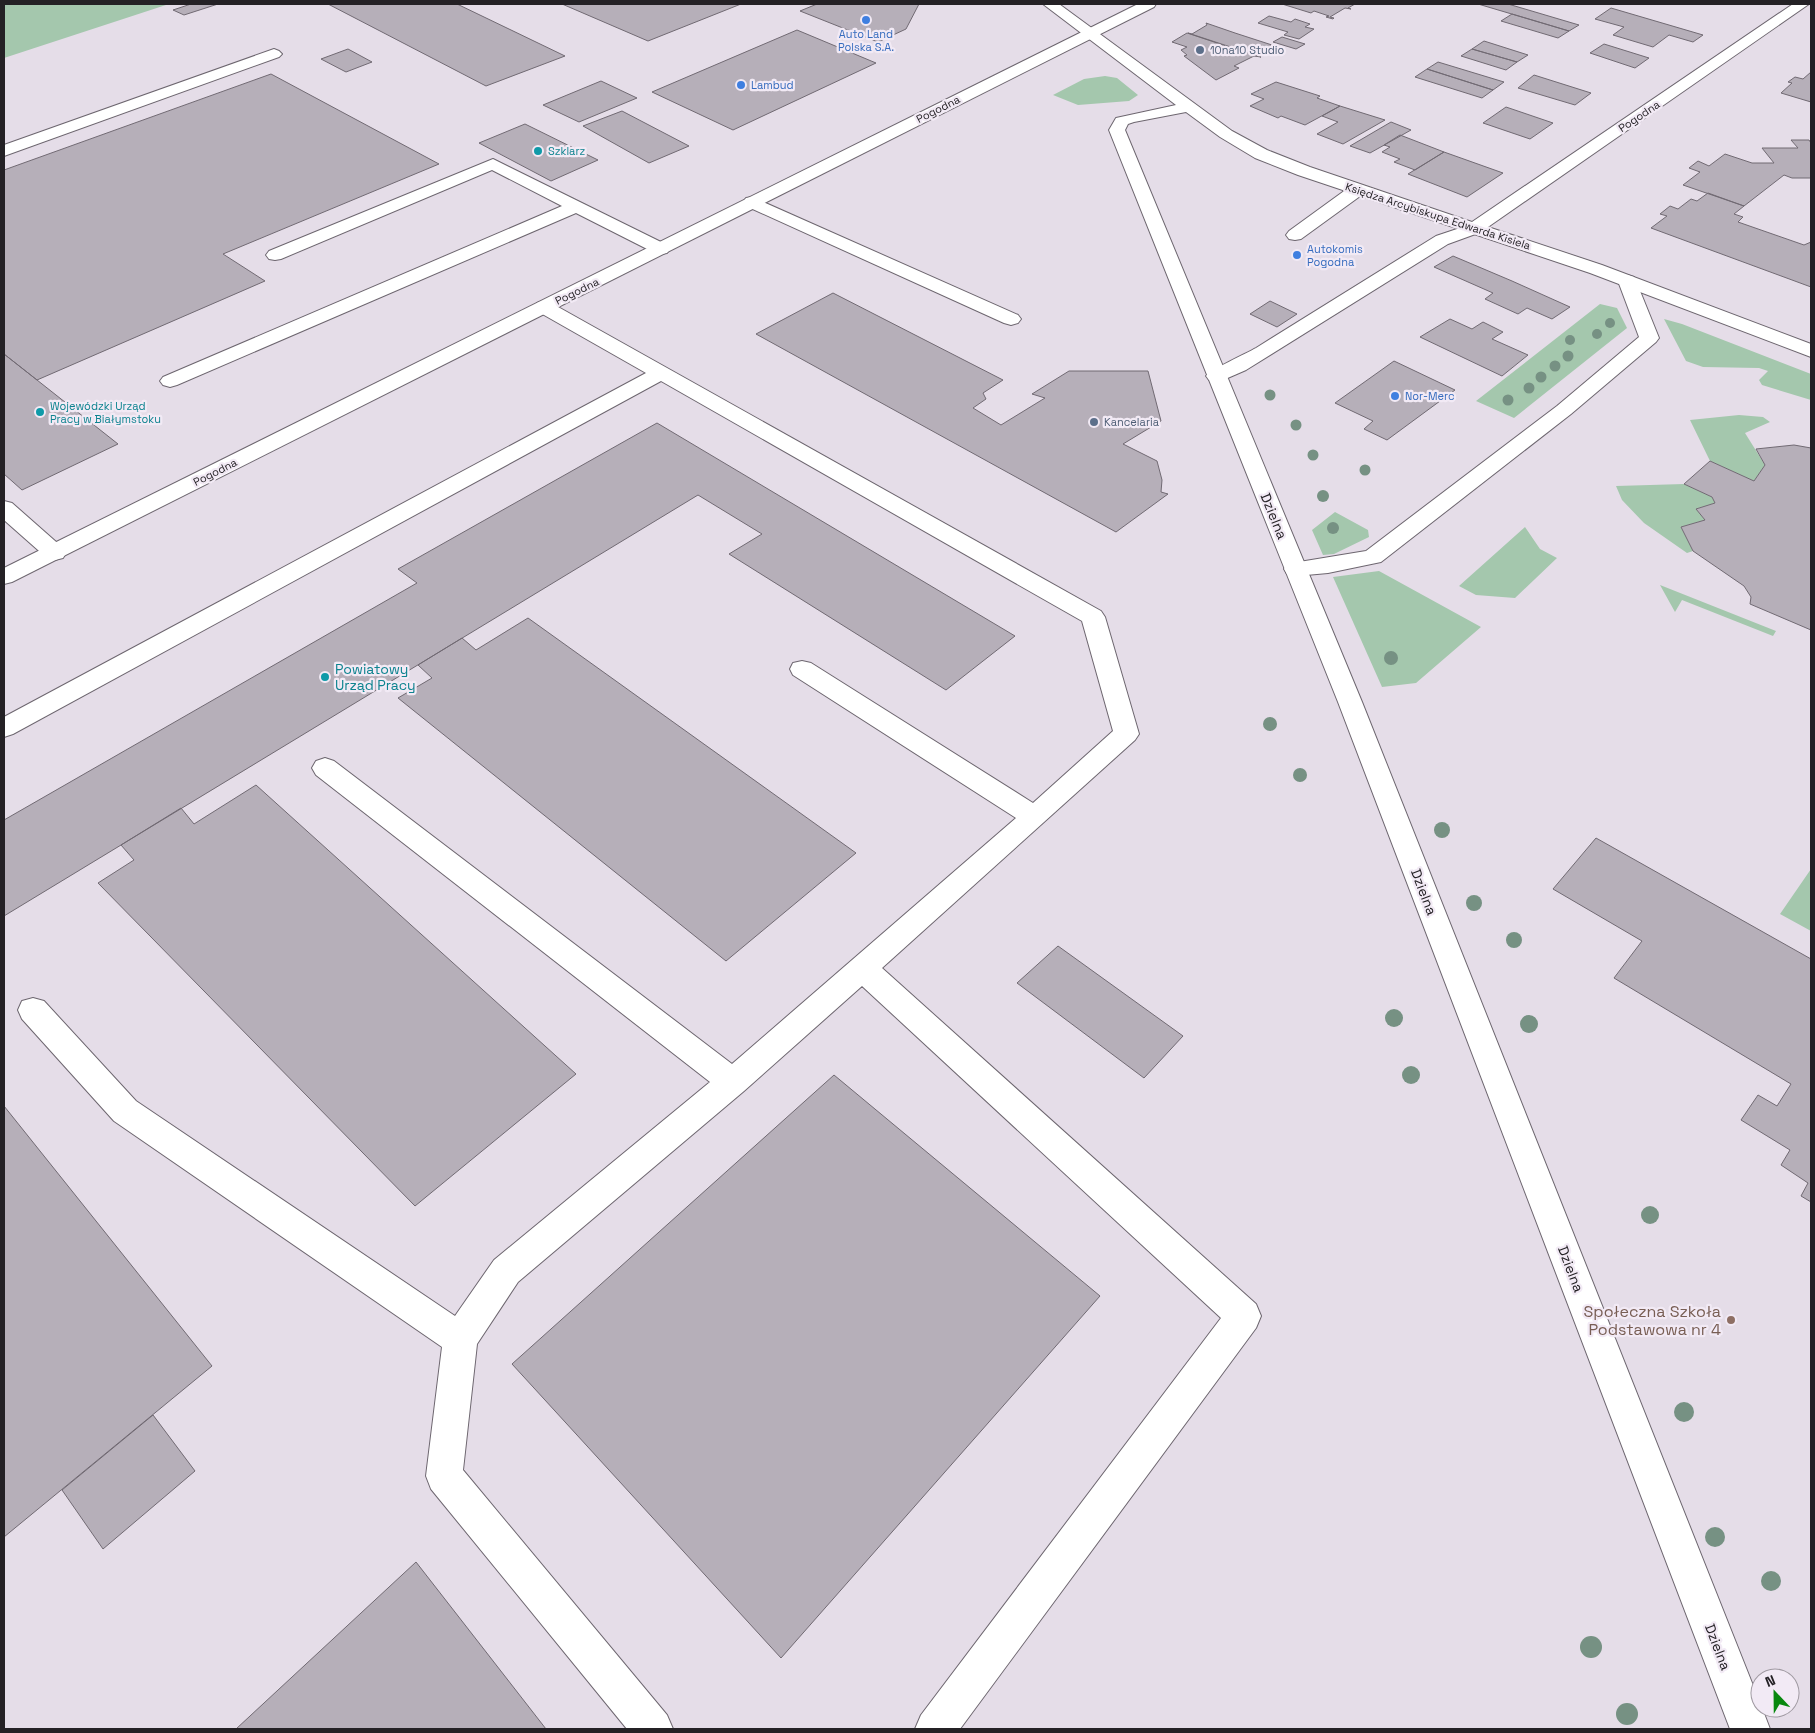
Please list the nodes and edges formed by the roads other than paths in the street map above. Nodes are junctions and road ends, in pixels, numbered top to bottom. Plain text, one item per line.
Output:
1 (1050, 4) edge
2 (1149, 4) edge
3 (1802, 4) edge
4 (1088, 34) junction
5 (274, 54) dead end
6 (1188, 107) junction
7 (4, 151) edge
8 (1358, 190) junction
9 (752, 202) junction
10 (576, 206) junction
11 (1475, 228) junction
12 (1295, 235) dead end
13 (661, 249) junction
14 (275, 255) dead end
15 (1627, 281) junction
16 (544, 307) junction
17 (1011, 319) dead end
18 (1811, 352) edge
19 (661, 373) junction
20 (1216, 376) junction
21 (170, 381) dead end
22 (4, 508) edge
23 (55, 552) junction
24 (1295, 569) junction
25 (4, 577) edge
26 (802, 668) dead end
27 (4, 728) edge
28 (325, 768) dead end
29 (1035, 817) junction
30 (862, 968) junction
31 (32, 1010) dead end
32 (732, 1082) junction
33 (460, 1339) junction
34 (653, 1729) edge
35 (936, 1729) edge
36 (1750, 1729) edge

1 - 4 street, Księdza Arcybiskupa Edwarda Kisiela
2 - 4 street, Pogodna
3 - 11 street, Pogodna
4 - 6 street, Księdza Arcybiskupa Edwarda Kisiela
4 - 9 street, Pogodna
5 - 7 street
6 - 8 street, Księdza Arcybiskupa Edwarda Kisiela
6 - 20 street, Dzielna
8 - 11 street, Księdza Arcybiskupa Edwarda Kisiela
8 - 12 street
9 - 13 street, Pogodna
9 - 17 street
10 - 13 street
10 - 14 street
10 - 21 street
11 - 15 street, Księdza Arcybiskupa Edwarda Kisiela
11 - 20 street, Pogodna
13 - 16 street, Pogodna
15 - 18 street, Księdza Arcybiskupa Edwarda Kisiela
15 - 24 street
16 - 19 street
16 - 23 street, Pogodna
19 - 27 street
19 - 29 street
20 - 24 street, Dzielna
22 - 23 street
23 - 25 street, Pogodna
24 - 36 street, Dzielna
26 - 29 street
28 - 32 street
29 - 30 street
30 - 32 street
30 - 35 street
31 - 33 street
32 - 33 street
33 - 34 street

